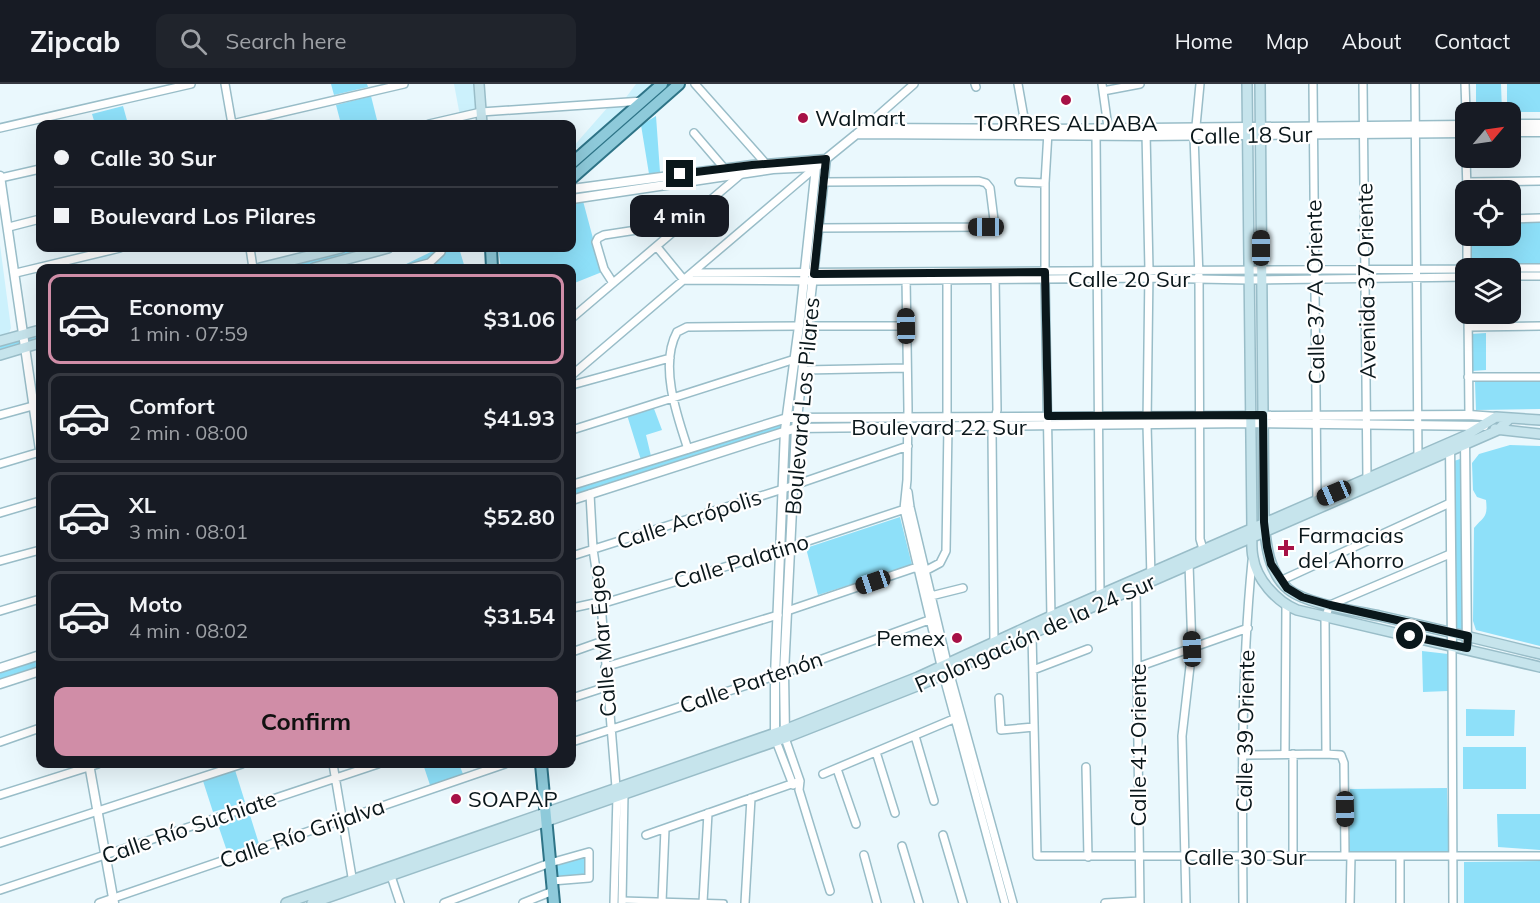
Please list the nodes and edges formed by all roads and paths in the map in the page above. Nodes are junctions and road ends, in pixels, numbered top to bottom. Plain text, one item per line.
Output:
1 (191, 84) edge
2 (225, 84) edge
3 (404, 84) edge
4 (479, 84) edge
5 (662, 84) edge
6 (679, 84) edge
7 (694, 84) edge
8 (914, 84) edge
9 (1018, 84) edge
10 (1140, 84) edge
11 (1200, 84) edge
12 (1247, 84) edge
13 (1260, 84) edge
14 (1313, 84) edge
15 (1363, 84) edge
16 (1415, 84) edge
17 (1465, 84) edge
18 (1103, 87) edge
19 (643, 101) junction
20 (1466, 102) edge
21 (481, 112) junction
22 (231, 120) edge
23 (249, 120) edge
24 (446, 120) edge
25 (482, 120) edge
26 (1521, 124) edge
27 (1540, 124) edge
28 (1455, 126) edge
29 (1108, 127) junction
30 (0, 128) edge
31 (864, 128) junction
32 (1026, 129) junction
33 (1416, 129) junction
34 (1260, 130) junction
35 (1314, 130) junction
36 (1364, 130) junction
37 (1195, 131) junction
38 (1247, 131) junction
39 (1048, 132) junction
40 (1146, 132) junction
41 (1455, 132) edge
42 (1521, 132) edge
43 (1540, 132) edge
44 (694, 133) dead end
45 (1007, 133) junction
46 (857, 134) junction
47 (1096, 135) junction
48 (584, 152) junction
49 (576, 153) edge
50 (826, 159) junction
51 (576, 160) edge
52 (769, 166) junction
53 (816, 167) junction
54 (724, 168) junction
55 (36, 170) edge
56 (742, 173) junction
57 (576, 174) edge
58 (0, 177) edge
59 (1540, 181) edge
60 (824, 182) junction
61 (1019, 182) dead end
62 (1521, 182) edge
63 (1045, 183) junction
64 (576, 188) edge
65 (576, 198) edge
66 (1540, 218) edge
67 (1521, 219) edge
68 (36, 220) edge
69 (682, 224) junction
70 (9, 227) junction
71 (819, 228) junction
72 (657, 247) junction
73 (103, 252) edge
74 (326, 252) edge
75 (354, 252) edge
76 (441, 252) edge
77 (315, 255) junction
78 (53, 264) edge
79 (290, 264) edge
80 (316, 264) edge
81 (326, 264) edge
82 (428, 264) edge
83 (36, 268) edge
84 (1455, 268) edge
85 (1521, 268) edge
86 (1540, 268) edge
87 (1364, 269) junction
88 (1417, 269) junction
89 (1315, 270) junction
90 (16, 273) junction
91 (692, 273) junction
92 (1149, 274) junction
93 (1096, 275) junction
94 (1198, 275) junction
95 (1249, 275) junction
96 (1261, 275) junction
97 (995, 276) junction
98 (1045, 276) junction
99 (1521, 276) edge
100 (1540, 276) edge
101 (906, 277) junction
102 (1455, 277) edge
103 (809, 278) junction
104 (1417, 278) junction
105 (1365, 279) junction
106 (684, 280) junction
107 (947, 280) junction
108 (1315, 280) junction
109 (613, 283) junction
110 (576, 315) edge
111 (804, 326) junction
112 (906, 326) junction
113 (1540, 326) edge
114 (1468, 327) joint
115 (36, 331) edge
116 (24, 335) junction
117 (0, 341) edge
118 (36, 344) edge
119 (26, 347) junction
120 (0, 354) edge
121 (670, 358) junction
122 (795, 359) junction
123 (907, 368) junction
124 (576, 369) edge
125 (804, 370) junction
126 (1468, 377) junction
127 (1540, 377) edge
128 (576, 384) edge
129 (36, 395) edge
130 (672, 399) junction
131 (36, 406) edge
132 (0, 415) edge
133 (1469, 415) junction
134 (1496, 417) junction
135 (787, 418) junction
136 (797, 418) junction
137 (1510, 418) junction
138 (1250, 419) junction
139 (1263, 419) junction
140 (1098, 420) junction
141 (1147, 420) junction
142 (1199, 420) junction
143 (1317, 420) junction
144 (1368, 420) junction
145 (1419, 420) junction
146 (1540, 420) edge
147 (1048, 421) junction
148 (908, 422) junction
149 (948, 422) junction
150 (994, 422) junction
151 (1467, 424) junction
152 (1484, 426) junction
153 (796, 428) junction
154 (576, 429) edge
155 (1498, 429) junction
156 (785, 430) junction
157 (1540, 434) edge
158 (1465, 440) junction
159 (908, 446) junction
160 (1450, 447) junction
161 (688, 449) junction
162 (36, 452) edge
163 (1418, 460) junction
164 (0, 464) edge
165 (1367, 478) junction
166 (576, 484) edge
167 (793, 485) junction
168 (783, 489) junction
169 (590, 494) junction
170 (576, 499) edge
171 (1317, 500) junction
172 (36, 502) edge
173 (1450, 503) junction
174 (907, 508) junction
175 (0, 513) edge
176 (1265, 527) junction
177 (1252, 532) junction
178 (790, 547) junction
179 (593, 549) junction
180 (1203, 549) junction
181 (781, 550) junction
182 (36, 551) edge
183 (1450, 554) junction
184 (576, 555) edge
185 (1253, 559) junction
186 (0, 561) edge
187 (1189, 564) junction
188 (917, 567) junction
189 (925, 571) junction
190 (1150, 577) junction
191 (1280, 581) junction
192 (963, 588) dead end
193 (1136, 588) junction
194 (1100, 595) junction
195 (931, 596) junction
196 (36, 599) edge
197 (601, 604) junction
198 (1330, 605) junction
199 (1286, 606) junction
200 (576, 607) edge
201 (0, 611) edge
202 (783, 613) junction
203 (1325, 618) junction
204 (929, 620) junction
205 (1051, 620) junction
206 (1248, 628) junction
207 (1452, 633) junction
208 (1032, 634) junction
209 (1468, 636) junction
210 (603, 641) junction
211 (994, 642) junction
212 (1452, 645) junction
213 (1467, 648) junction
214 (1088, 649) dead end
215 (1192, 649) junction
216 (576, 651) edge
217 (1540, 654) edge
218 (36, 656) edge
219 (1540, 666) edge
220 (605, 667) junction
221 (1138, 667) junction
222 (0, 668) edge
223 (945, 669) junction
224 (1033, 670) junction
225 (36, 672) edge
226 (779, 674) junction
227 (0, 684) edge
228 (606, 687) junction
229 (576, 697) edge
230 (999, 698) dead end
231 (958, 718) junction
232 (1034, 727) junction
233 (36, 729) edge
234 (611, 729) junction
235 (780, 736) junction
236 (915, 736) junction
237 (0, 741) edge
238 (576, 741) edge
239 (876, 753) junction
240 (1285, 754) junction
241 (1293, 754) junction
242 (1326, 754) junction
243 (1243, 755) junction
244 (1086, 767) dead end
245 (80, 768) edge
246 (93, 768) edge
247 (230, 768) edge
248 (334, 768) edge
249 (366, 768) edge
250 (493, 768) edge
251 (541, 768) edge
252 (837, 769) junction
253 (823, 774) dead end
254 (335, 778) junction
255 (800, 781) junction
256 (792, 784) junction
257 (800, 790) junction
258 (619, 792) junction
259 (0, 795) edge
260 (751, 798) junction
261 (934, 801) dead end
262 (98, 811) junction
263 (708, 813) junction
264 (896, 813) dead end
265 (984, 813) junction
266 (547, 817) junction
267 (342, 819) junction
268 (856, 824) dead end
269 (665, 829) junction
270 (646, 835) dead end
271 (943, 835) dead end
272 (0, 843) edge
273 (902, 846) dead end
274 (106, 855) junction
275 (864, 855) dead end
276 (1088, 856) junction
277 (1138, 856) junction
278 (1293, 856) junction
279 (1348, 856) junction
280 (1400, 856) junction
281 (1453, 856) junction
282 (1540, 856) edge
283 (1185, 857) junction
284 (1242, 857) junction
285 (550, 863) junction
286 (391, 876) junction
287 (619, 880) junction
288 (354, 884) junction
289 (552, 886) junction
290 (0, 890) edge
291 (830, 891) dead end
292 (114, 900) edge
293 (622, 902) edge
294 (662, 902) junction
295 (703, 902) edge
296 (1140, 902) edge
297 (99, 903) edge
298 (286, 903) edge
299 (312, 903) edge
300 (400, 903) edge
301 (444, 903) edge
302 (523, 903) edge
303 (554, 903) edge
304 (614, 903) edge
305 (723, 903) edge
306 (746, 903) edge
307 (877, 903) edge
308 (919, 903) edge
309 (963, 903) edge
310 (1005, 903) edge
311 (1013, 903) edge
312 (1105, 903) edge
313 (1186, 903) edge
314 (1243, 903) edge
315 (1350, 903) edge
316 (1400, 903) edge
317 (1453, 903) edge

1 - 30 street
2 - 22 street
3 - 23 street
4 - 21 main road
5 - 19 main road
6 - 57 main road
7 - 52 street
8 - 31 street
9 - 32 street
10 - 18 street
11 - 37 street
12 - 38 main road
13 - 34 main road
14 - 35 street, Calle 37 A Oriente
15 - 36 street, Avenida 37 Oriente
16 - 33 street
17 - 20 street
18 - 29 street
19 - 21 street
19 - 48 main road
21 - 24 street
21 - 25 main road
26 - 27 street
28 - 33 street, Calle 18 Sur
29 - 39 street, Calle 18 Sur
29 - 40 street, Calle 18 Sur
31 - 45 street, Calle 18 Sur
31 - 46 street
32 - 39 street, Calle 18 Sur
32 - 45 street, Calle 18 Sur
33 - 36 street, Calle 18 Sur
33 - 41 street, Calle 18 Sur
33 - 88 street
34 - 35 street, Calle 18 Sur
34 - 38 street, Calle 18 Sur
34 - 96 main road
35 - 36 street, Calle 18 Sur
35 - 89 street, Calle 37 A Oriente
36 - 87 street, Avenida 37 Oriente
37 - 38 street, Calle 18 Sur
37 - 40 street, Calle 18 Sur
37 - 94 street
38 - 95 main road
39 - 45 street, Calle 18 Sur
39 - 47 street, Calle 18 Sur
39 - 63 street
40 - 47 street, Calle 18 Sur
40 - 92 street
42 - 43 street
44 - 54 street
45 - 46 street, Calle 18 Sur
46 - 50 street
47 - 93 street
48 - 49 street
48 - 51 main road
50 - 52 street
50 - 53 street
50 - 60 street, Boulevard Los Pilares
52 - 53 street
52 - 54 street
52 - 56 street
53 - 91 street
53 - 103 street, Boulevard Los Pilares
54 - 64 street
55 - 58 street
56 - 65 street
56 - 69 street
58 - 70 street
59 - 62 street
60 - 71 street, Boulevard Los Pilares
60 - 71 street
61 - 63 street
63 - 98 street
66 - 67 street
68 - 70 street
69 - 72 street
69 - 109 street
70 - 90 street
71 - 103 street, Boulevard Los Pilares
72 - 106 street
72 - 109 street
73 - 78 street
74 - 77 main road
75 - 81 main road
76 - 82 street
77 - 79 main road
77 - 80 main road
83 - 90 street
84 - 88 street, Calle 20 Sur
85 - 86 street, Calle 20 Sur
87 - 88 street, Calle 20 Sur
87 - 89 street, Calle 20 Sur
87 - 105 street, Avenida 37 Oriente
88 - 104 street
89 - 96 street, Calle 20 Sur
89 - 108 street, Calle 37 A Oriente
90 - 116 street
91 - 103 street, Calle 20 Sur
91 - 106 street
92 - 93 street, Calle 20 Sur
92 - 94 street, Calle 20 Sur
92 - 141 street
93 - 98 street, Calle 20 Sur
93 - 140 street
94 - 95 street, Calle 20 Sur
94 - 142 street
95 - 96 street, Calle 20 Sur
95 - 138 main road
96 - 108 street, Calle 20 Sur
96 - 139 main road
97 - 98 street, Calle 20 Sur
97 - 101 street, Calle 20 Sur
97 - 107 street, Calle 20 Sur
97 - 150 street
98 - 147 street
99 - 100 street
101 - 103 street, Calle 20 Sur
101 - 107 street, Calle 20 Sur
101 - 112 street
102 - 104 street, Calle 20 Sur
103 - 106 street, Calle 20 Sur
103 - 111 street, Boulevard Los Pilares
104 - 105 street, Calle 20 Sur
104 - 145 street
105 - 108 street, Calle 20 Sur
105 - 144 street, Avenida 37 Oriente
106 - 124 street
107 - 149 street
108 - 143 street, Calle 37 A Oriente
109 - 110 street
111 - 112 street
111 - 121 street
111 - 122 street, Boulevard Los Pilares
111 - 125 street, Boulevard Los Pilares
112 - 123 street
113 - 114 street
114 - 126 street
115 - 116 main road
116 - 117 main road
116 - 119 street
118 - 119 main road
119 - 120 main road
119 - 129 street
121 - 128 street
121 - 130 street
122 - 130 street
122 - 135 street, Boulevard Los Pilares
123 - 125 street
123 - 148 street
125 - 136 street, Boulevard Los Pilares
126 - 127 street
126 - 133 street
130 - 154 street
130 - 161 street
131 - 132 street
133 - 134 street, Boulevard 22 Sur
133 - 145 street, Boulevard 22 Sur
133 - 151 street
134 - 137 main road
134 - 152 main road, Prolongación de la 24 Sur
135 - 136 street, Boulevard 22 Sur
135 - 156 street, Boulevard Los Pilares
135 - 161 street, Boulevard 22 Sur
136 - 148 street, Boulevard 22 Sur
136 - 153 street, Boulevard Los Pilares
137 - 146 main road
137 - 155 main road, Prolongación de la 24 Sur
138 - 139 street, Boulevard 22 Sur
138 - 142 street, Boulevard 22 Sur
138 - 177 main road
139 - 143 street, Boulevard 22 Sur
139 - 176 main road
140 - 141 street, Boulevard 22 Sur
140 - 147 street, Boulevard 22 Sur
140 - 194 street
141 - 142 street, Boulevard 22 Sur
141 - 190 street
142 - 180 street
143 - 144 street, Boulevard 22 Sur
143 - 171 street, Calle 37 A Oriente
144 - 145 street, Boulevard 22 Sur
144 - 165 street, Avenida 37 Oriente
145 - 151 street, Boulevard 22 Sur
145 - 163 street
147 - 150 street, Boulevard 22 Sur
147 - 205 street
148 - 149 street, Boulevard 22 Sur
148 - 153 street, Boulevard 22 Sur
148 - 159 street
149 - 150 street, Boulevard 22 Sur
149 - 189 street
150 - 211 street
151 - 152 street, Boulevard 22 Sur
151 - 158 street
152 - 155 main road, Boulevard 22 Sur
152 - 158 main road, Prolongación de la 24 Sur
153 - 156 street, Boulevard 22 Sur
153 - 167 street, Boulevard Los Pilares
155 - 157 main road, Boulevard 22 Sur
155 - 158 main road, Prolongación de la 24 Sur
156 - 168 street, Boulevard Los Pilares
156 - 169 street, Boulevard 22 Sur
158 - 160 main road, Prolongación de la 24 Sur
158 - 209 street
159 - 167 street, Calle Acrópolis
159 - 174 street
160 - 163 main road, Prolongación de la 24 Sur
160 - 173 street
161 - 166 street, Boulevard 22 Sur
162 - 164 street
163 - 165 main road, Prolongación de la 24 Sur
163 - 176 main road, Prolongación de la 24 Sur
165 - 171 main road, Prolongación de la 24 Sur
167 - 168 street, Calle Acrópolis
167 - 178 street, Boulevard Los Pilares
168 - 179 street, Calle Acrópolis
168 - 181 street, Boulevard Los Pilares
169 - 170 street, Boulevard 22 Sur
169 - 179 street, Calle Mar Egeo
171 - 176 main road, Prolongación de la 24 Sur
172 - 175 street
173 - 183 street
173 - 191 street
174 - 178 street, Calle Palatino
174 - 188 street
174 - 189 street
176 - 177 main road, Prolongación de la 24 Sur
176 - 191 main road
177 - 180 main road, Prolongación de la 24 Sur
177 - 185 main road
177 - 187 main road, Prolongación de la 24 Sur
178 - 181 street, Calle Palatino
178 - 202 street, Boulevard Los Pilares
179 - 184 street, Calle Acrópolis
179 - 197 street, Calle Mar Egeo
180 - 190 main road, Prolongación de la 24 Sur
181 - 197 street, Calle Palatino
181 - 202 street, Boulevard Los Pilares
182 - 186 street
183 - 198 street
183 - 207 street
185 - 199 main road
185 - 206 street, Calle 39 Oriente
187 - 190 main road, Prolongación de la 24 Sur
187 - 215 street
188 - 202 street
188 - 204 street
189 - 195 street
190 - 193 main road, Prolongación de la 24 Sur
190 - 194 main road, Prolongación de la 24 Sur
191 - 198 main road
192 - 195 street
193 - 205 main road, Prolongación de la 24 Sur
193 - 221 street, Calle 41 Oriente
194 - 205 main road, Prolongación de la 24 Sur
195 - 223 street
196 - 201 street
197 - 200 street, Calle Palatino
197 - 210 street, Calle Mar Egeo
198 - 203 street
198 - 207 main road
199 - 203 main road
199 - 240 street
202 - 220 street
202 - 226 street, Boulevard Los Pilares
203 - 212 main road
203 - 242 street
204 - 223 street
204 - 226 street, Calle Partenón
205 - 208 main road, Prolongación de la 24 Sur
205 - 211 main road, Prolongación de la 24 Sur
206 - 215 street
206 - 243 street, Calle 39 Oriente
207 - 209 main road
207 - 212 street
208 - 223 main road, Prolongación de la 24 Sur
208 - 224 street
209 - 213 street
209 - 217 main road
210 - 216 street
210 - 220 street, Calle Mar Egeo
211 - 223 main road, Prolongación de la 24 Sur
212 - 213 main road
212 - 281 street
213 - 219 main road
214 - 224 street
215 - 221 street
215 - 283 street
218 - 222 street
220 - 228 street, Calle Mar Egeo
221 - 277 street, Calle 41 Oriente
223 - 231 street
223 - 235 main road, Prolongación de la 24 Sur
224 - 232 street
225 - 227 street
226 - 234 street, Calle Partenón
226 - 235 street, Boulevard Los Pilares
228 - 229 street
228 - 234 street, Calle Mar Egeo
230 - 232 street
231 - 236 street
231 - 265 street
232 - 276 street, Calle 30 Sur
233 - 237 street
234 - 238 street, Calle Partenón
234 - 258 street, Calle Mar Egeo
235 - 255 street
235 - 256 street
235 - 258 main road, Prolongación de la 24 Sur
236 - 239 street
236 - 261 street
239 - 252 street
239 - 264 street
240 - 241 street
240 - 243 street
241 - 242 street
241 - 278 street
242 - 279 street
243 - 284 street, Calle 39 Oriente
244 - 276 street
245 - 259 street
246 - 262 street
247 - 262 street
248 - 254 street
249 - 254 street, Calle Río Suchiate
250 - 267 street, Calle Río Grijalva
251 - 266 main road
252 - 253 street
252 - 268 street
254 - 267 street
254 - 274 street, Calle Río Suchiate
255 - 256 street
255 - 257 street
256 - 257 street
256 - 260 street
257 - 291 street
258 - 266 main road, Prolongación de la 24 Sur
258 - 287 street, Calle Mar Egeo
260 - 263 street
260 - 306 street
262 - 272 street
262 - 274 street
263 - 269 street
263 - 295 street
265 - 310 street
265 - 311 street
266 - 285 main road
266 - 286 main road
266 - 288 main road
267 - 288 street
267 - 292 street, Calle Río Grijalva
269 - 270 street
269 - 294 street
271 - 309 street
273 - 308 street
274 - 290 street, Calle Río Suchiate
274 - 292 street
275 - 307 street
276 - 277 street, Calle 30 Sur
277 - 283 street, Calle 30 Sur
277 - 296 street, Calle 41 Oriente
278 - 279 street, Calle 30 Sur
278 - 284 street, Calle 30 Sur
279 - 280 street, Calle 30 Sur
279 - 315 street
280 - 281 street, Calle 30 Sur
280 - 316 street
281 - 282 street, Calle 30 Sur
281 - 317 street
283 - 284 street, Calle 30 Sur
283 - 313 street
284 - 314 street, Calle 39 Oriente
285 - 289 main road
285 - 289 street
285 - 301 street
286 - 288 main road
286 - 300 street
287 - 293 street
287 - 304 street
288 - 298 main road
288 - 299 main road
289 - 302 street
289 - 303 main road
292 - 297 street, Calle Río Grijalva
293 - 294 street
294 - 295 street
295 - 305 street
296 - 312 street

